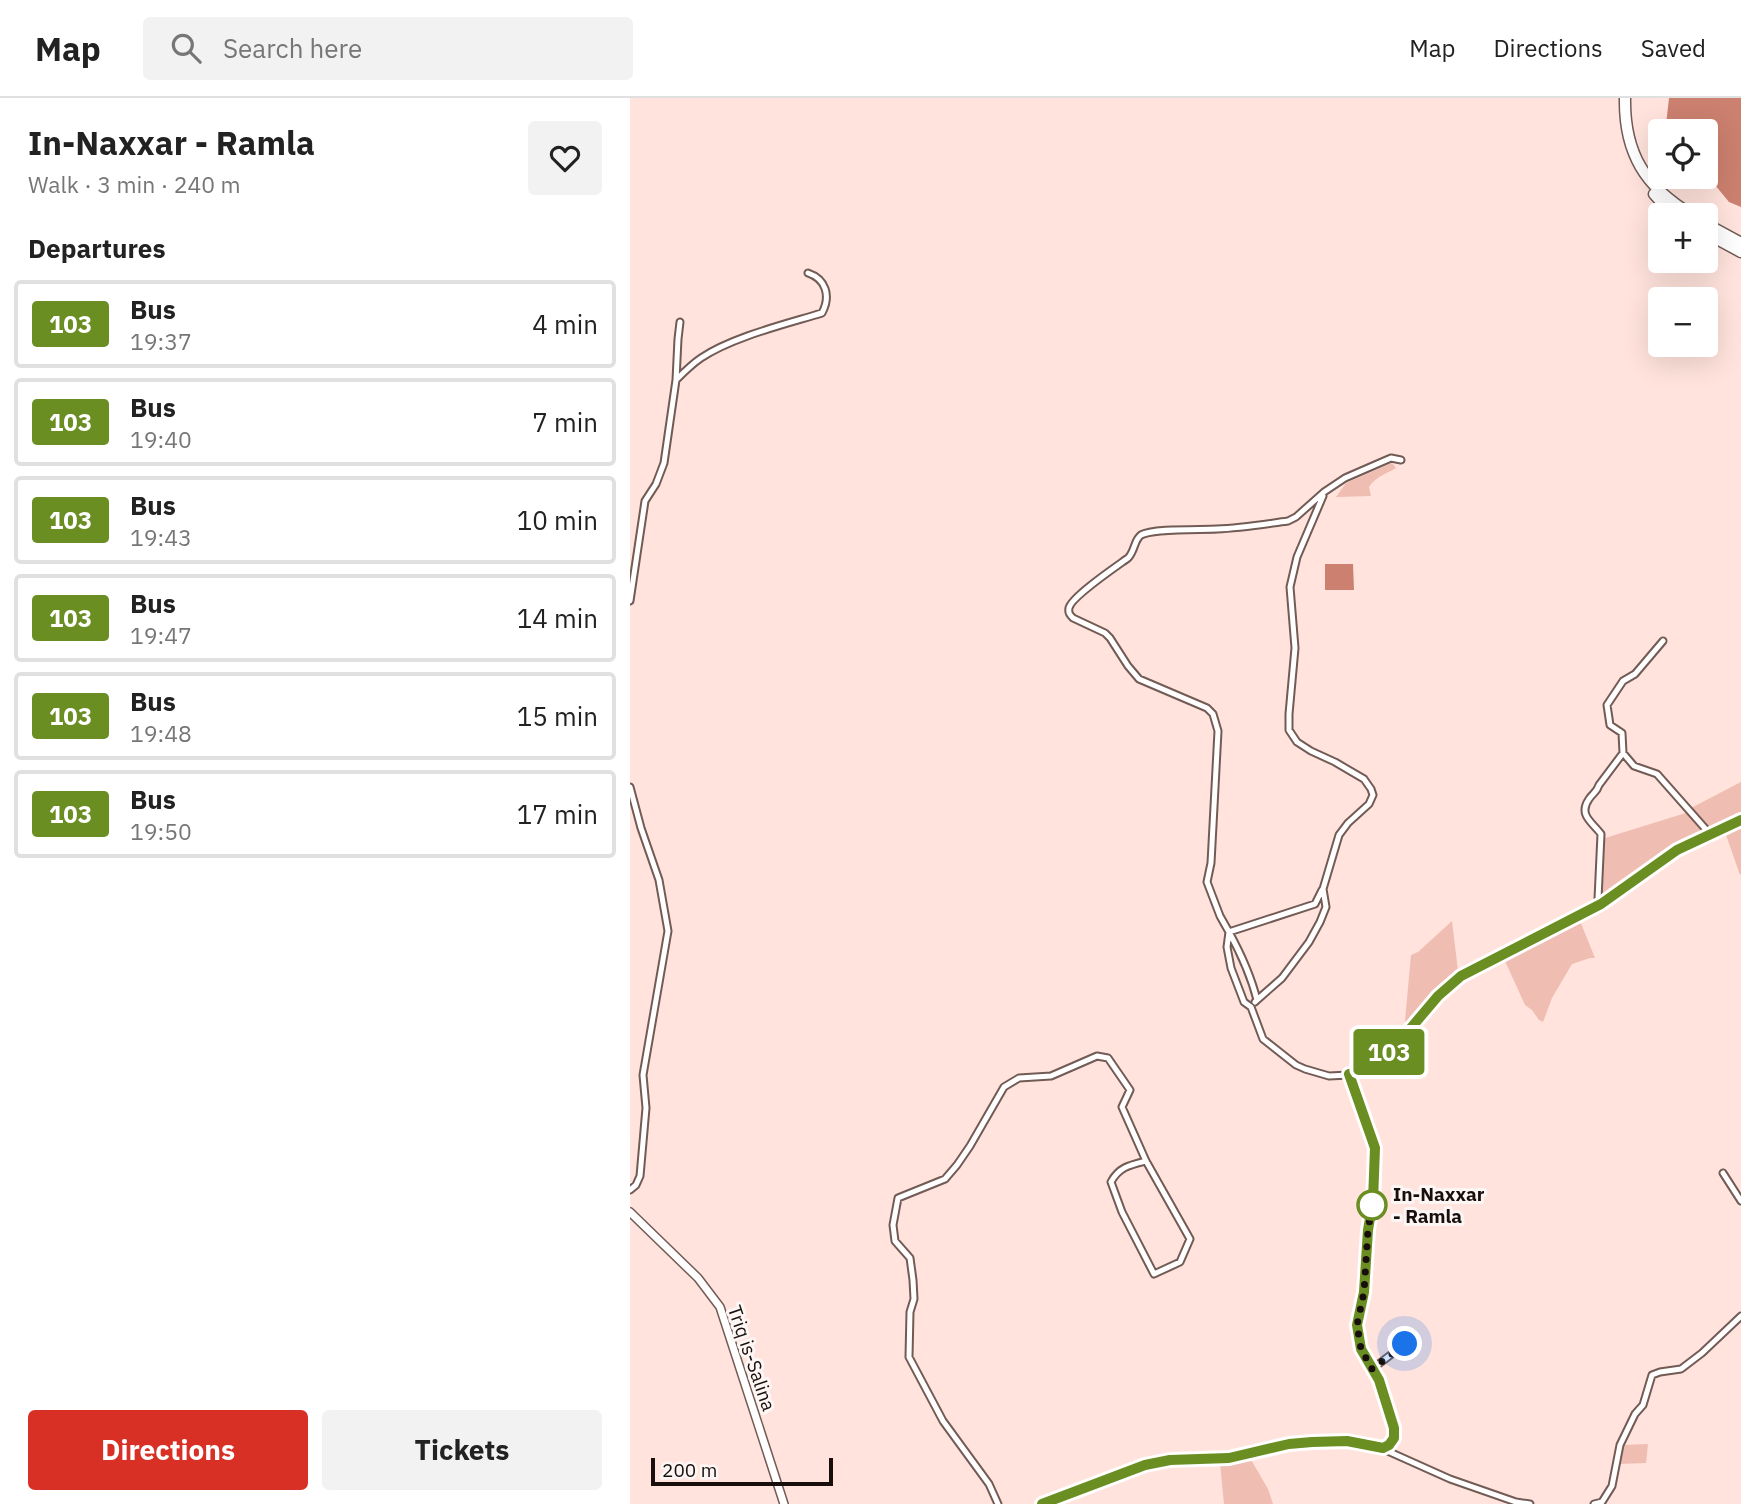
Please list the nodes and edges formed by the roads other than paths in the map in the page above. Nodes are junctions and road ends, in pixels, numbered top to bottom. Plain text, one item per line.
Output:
1 (1617, 98) edge
2 (1625, 98) edge
3 (1662, 203) edge
4 (1673, 203) edge
5 (1718, 230) edge
6 (1718, 240) edge
7 (1741, 243) edge
8 (1741, 253) edge
9 (807, 273) dead end
10 (680, 322) dead end
11 (676, 380) junction
12 (1401, 460) dead end
13 (1324, 492) junction
14 (630, 601) edge
15 (1663, 641) dead end
16 (1623, 753) junction
17 (630, 787) edge
18 (1741, 820) edge
19 (1710, 834) junction
20 (1323, 889) junction
21 (1601, 904) junction
22 (1229, 932) junction
23 (1257, 1000) junction
24 (1251, 1007) junction
25 (1349, 1074) junction
26 (1146, 1161) junction
27 (1723, 1172) dead end
28 (630, 1190) edge
29 (1741, 1201) edge
30 (630, 1212) edge
31 (1741, 1316) edge
32 (1405, 1344) dead end
33 (1372, 1369) junction
34 (1383, 1448) junction
35 (1518, 1503) edge
36 (784, 1504) edge
37 (998, 1504) edge
38 (1042, 1504) edge
39 (1530, 1504) edge
40 (1594, 1504) edge

1 - 3 highway
2 - 4 highway
5 - 7 highway
6 - 8 highway
9 - 11 street
10 - 11 street
11 - 14 street
12 - 13 street
13 - 20 street
13 - 22 street
15 - 16 street
16 - 19 street
16 - 21 street
17 - 28 street
18 - 19 main road
19 - 21 main road
20 - 22 street
20 - 23 street
21 - 25 main road
22 - 23 street
22 - 24 street
23 - 24 street
24 - 25 street
25 - 33 main road
26 - 26 street
26 - 37 street
27 - 29 street
30 - 36 main road, Triq is-Salina
31 - 40 street
32 - 33 street
33 - 34 main road
34 - 35 street
34 - 38 main road
35 - 39 street

